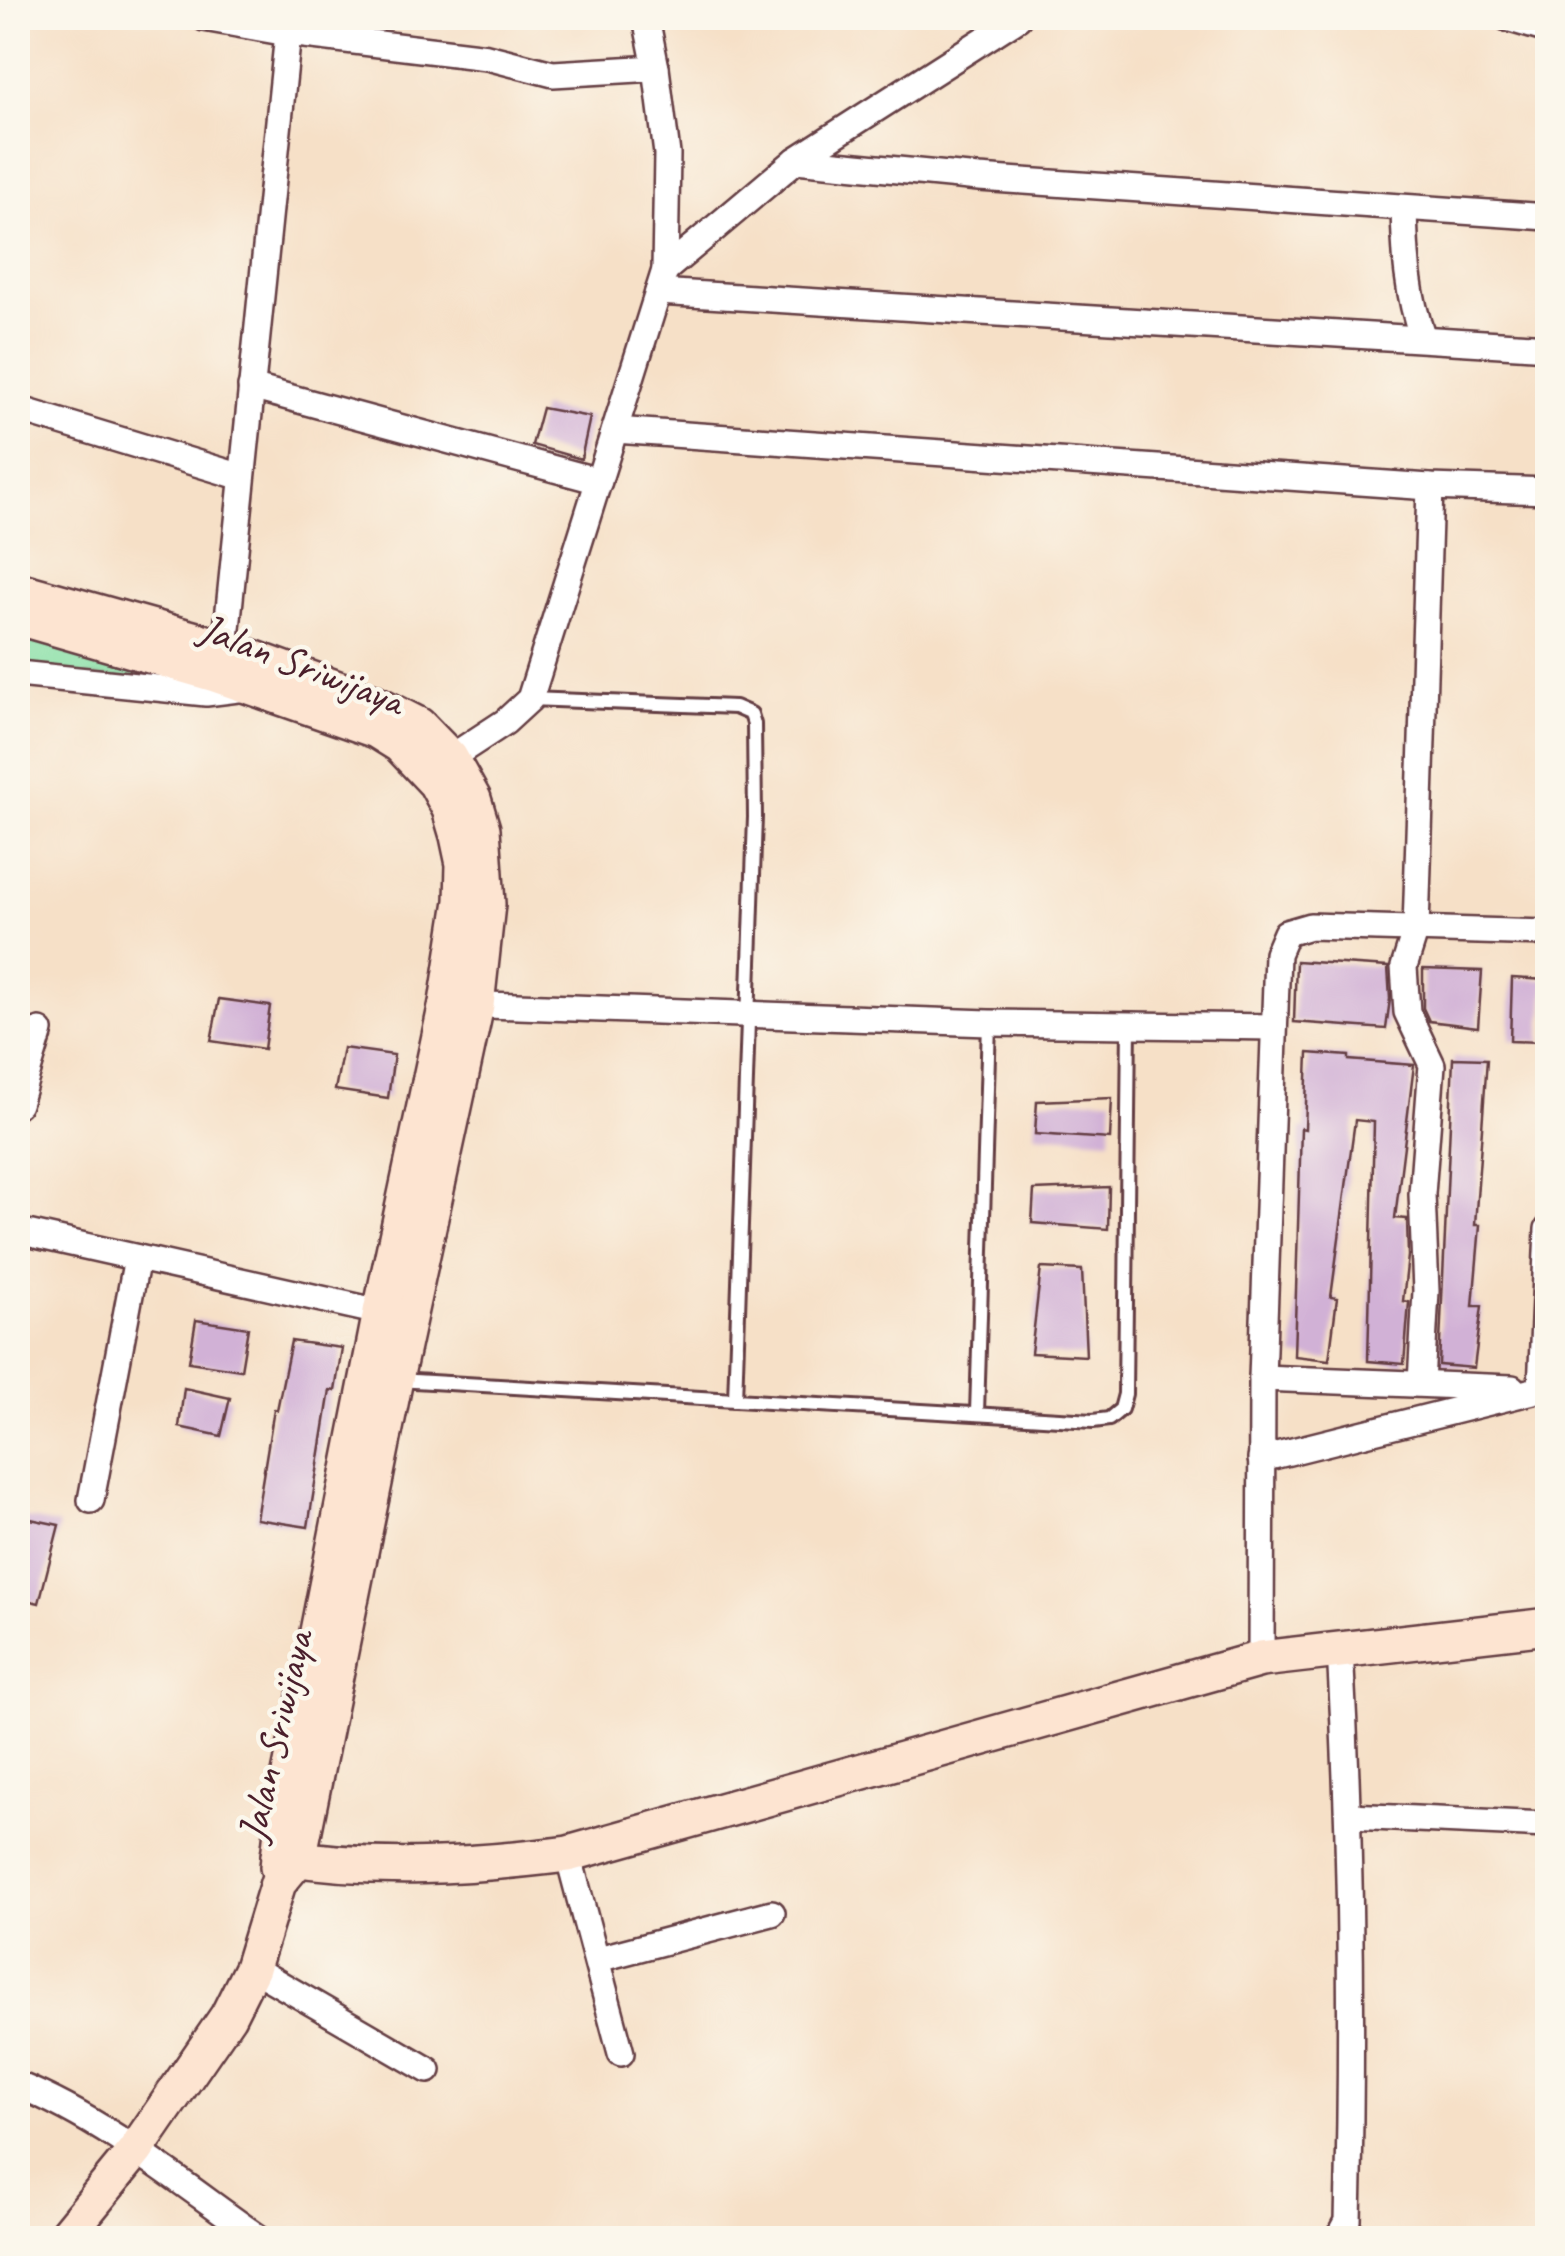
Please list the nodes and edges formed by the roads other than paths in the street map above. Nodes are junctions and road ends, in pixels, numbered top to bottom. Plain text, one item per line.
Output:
1 (204, 18) edge
2 (646, 18) edge
3 (1018, 18) edge
4 (1506, 18) edge
5 (1548, 30) edge
6 (288, 33) junction
7 (656, 68) junction
8 (796, 160) junction
9 (1404, 208) junction
10 (1548, 217) edge
11 (662, 281) junction
12 (1423, 338) junction
13 (1548, 347) edge
14 (251, 388) junction
15 (18, 409) edge
16 (616, 430) junction
17 (242, 478) junction
18 (600, 481) junction
19 (1430, 486) junction
20 (1548, 492) edge
21 (18, 590) edge
22 (18, 617) edge
23 (225, 648) junction
24 (18, 674) edge
25 (253, 687) junction
26 (530, 699) junction
27 (450, 758) junction
28 (1416, 929) junction
29 (1548, 933) edge
30 (461, 1004) junction
31 (747, 1013) junction
32 (989, 1023) junction
33 (1129, 1023) junction
34 (1274, 1027) junction
35 (40, 1031) dead end
36 (18, 1104) edge
37 (1548, 1228) edge
38 (18, 1232) edge
39 (137, 1258) junction
40 (394, 1316) junction
41 (1262, 1378) junction
42 (395, 1380) junction
43 (1422, 1383) junction
44 (1544, 1389) edge
45 (735, 1400) junction
46 (978, 1413) junction
47 (1261, 1459) junction
48 (91, 1500) dead end
49 (344, 1574) junction
50 (1548, 1626) edge
51 (1340, 1649) junction
52 (1261, 1659) junction
53 (1350, 1816) junction
54 (1548, 1826) edge
55 (568, 1854) junction
56 (285, 1866) junction
57 (772, 1913) dead end
58 (598, 1959) junction
59 (252, 1968) junction
60 (621, 2053) dead end
61 (428, 2070) dead end
62 (18, 2084) edge
63 (135, 2150) junction
64 (64, 2238) edge
65 (259, 2238) edge
66 (1339, 2238) edge

1 - 6 street
2 - 7 street
3 - 8 street
4 - 5 street
6 - 7 street
6 - 14 street
7 - 11 street
8 - 9 street
8 - 11 street
9 - 10 street
9 - 12 street
11 - 12 street
11 - 16 street
12 - 13 street
14 - 17 street
14 - 18 street
15 - 17 street
16 - 18 street
16 - 19 street
17 - 23 street
18 - 26 street
19 - 20 street
19 - 28 street
21 - 23 main road, Jalan Sriwijaya
22 - 25 main road, Jalan Sriwijaya
23 - 27 main road, Jalan Sriwijaya
24 - 25 street
25 - 30 main road, Jalan Sriwijaya
26 - 27 street
26 - 31 lane
27 - 30 main road, Jalan Sriwijaya
28 - 29 street
28 - 34 street
28 - 43 street
30 - 31 street
30 - 40 main road, Jalan Sriwijaya
31 - 32 street
31 - 45 lane
32 - 33 street
32 - 46 lane
33 - 34 street
33 - 46 lane
34 - 41 street
35 - 36 street
37 - 44 street
38 - 39 street
39 - 40 street
39 - 48 street
40 - 42 main road, Jalan Sriwijaya
40 - 49 main road, Jalan Sriwijaya
41 - 43 street
41 - 47 street
42 - 45 lane
42 - 49 main road, Jalan Sriwijaya
43 - 44 street
44 - 47 street
45 - 46 lane
47 - 52 street
49 - 56 main road, Jalan Sriwijaya
50 - 51 main road
51 - 52 main road
51 - 53 street
52 - 55 main road
53 - 54 street
53 - 66 street
55 - 56 main road
55 - 58 street
56 - 59 main road, Jalan Sriwijaya
57 - 58 street
58 - 60 street
59 - 61 street
59 - 63 main road, Jalan Sriwijaya
62 - 63 street
63 - 64 main road, Jalan Sriwijaya
63 - 65 street

